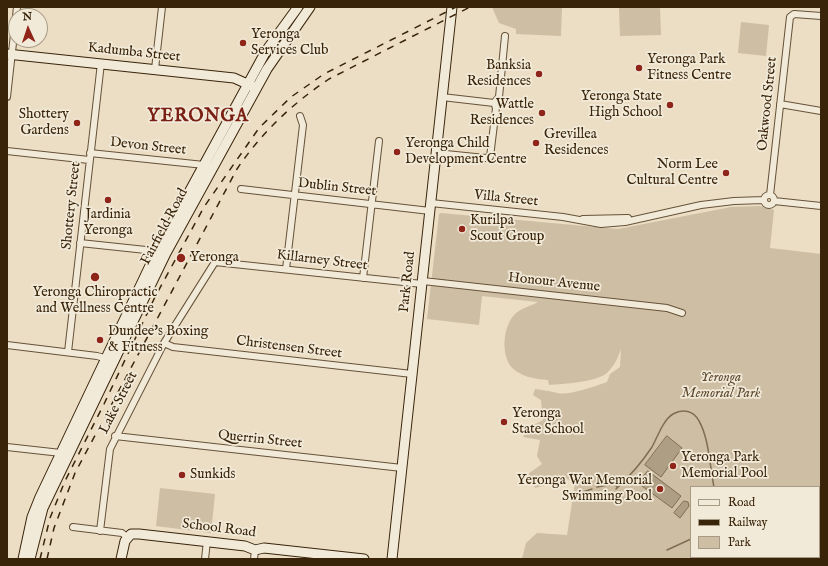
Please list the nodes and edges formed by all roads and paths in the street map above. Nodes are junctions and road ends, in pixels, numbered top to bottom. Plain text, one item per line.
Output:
1 (17, 7) edge
2 (162, 7) edge
3 (298, 7) edge
4 (310, 7) edge
5 (452, 7) edge
6 (821, 16) edge
7 (505, 36) dead end
8 (9, 54) edge
9 (101, 63) junction
10 (155, 69) junction
11 (253, 86) junction
12 (7, 97) edge
13 (442, 97) junction
14 (494, 103) junction
15 (780, 104) junction
16 (821, 111) edge
17 (300, 116) dead end
18 (379, 141) dead end
19 (7, 151) edge
20 (90, 153) junction
21 (436, 153) junction
22 (89, 160) junction
23 (204, 166) junction
24 (241, 189) dead end
25 (770, 195) junction
26 (295, 196) junction
27 (764, 200) junction
28 (774, 201) junction
29 (372, 204) junction
30 (821, 206) edge
31 (430, 207) junction
32 (80, 242) junction
33 (156, 253) junction
34 (220, 261) joint
35 (286, 269) junction
36 (363, 278) junction
37 (423, 283) junction
38 (682, 313) dead end
39 (164, 343) junction
40 (7, 345) edge
41 (68, 352) junction
42 (109, 360) junction
43 (412, 374) junction
44 (116, 436) junction
45 (7, 448) edge
46 (61, 453) junction
47 (402, 468) junction
48 (73, 527) dead end
49 (100, 530) junction
50 (127, 538) junction
51 (207, 541) junction
52 (254, 554) edge
53 (23, 559) edge
54 (30, 559) edge
55 (121, 559) edge
56 (205, 559) edge
57 (364, 559) edge
58 (392, 559) edge

1 - 8 street
2 - 10 street
3 - 11 main road, Fairfield Road
4 - 11 main road, Fairfield Road
5 - 13 main road, Park Road
6 - 15 street, Oakwood Street
7 - 14 street
8 - 9 main road, Kadumba Street
8 - 12 street
9 - 10 main road, Kadumba Street
9 - 20 street, Shottery Street
10 - 11 main road, Kadumba Street
11 - 23 main road, Fairfield Road
11 - 42 main road, Fairfield Road
13 - 14 street
13 - 21 main road, Park Road
14 - 21 street
15 - 16 street
15 - 25 street, Oakwood Street
17 - 26 street
18 - 29 street
19 - 22 street
20 - 22 street, Shottery Street
20 - 23 street, Devon Street
21 - 31 main road, Park Road
22 - 32 street, Shottery Street
23 - 33 main road, Fairfield Road
24 - 26 street, Dublin Street
25 - 27 street
25 - 28 street
26 - 29 street, Dublin Street
26 - 35 street
27 - 28 street
27 - 31 street, Villa Street
28 - 30 street
29 - 31 street, Dublin Street
29 - 36 street
31 - 37 main road, Park Road
32 - 33 street
32 - 41 street, Shottery Street
33 - 42 main road, Fairfield Road
34 - 35 street, Killarney Street
34 - 39 street, Lake Street
35 - 36 street, Killarney Street
36 - 37 street, Killarney Street
37 - 38 street, Honour Avenue
37 - 43 main road, Park Road
39 - 43 street, Christensen Street
39 - 44 street, Lake Street
40 - 41 street
41 - 42 street
42 - 46 main road, Fairfield Road
42 - 54 main road, Fairfield Road
43 - 47 main road, Park Road
44 - 47 street, Querrin Street
44 - 49 street, Lake Street
45 - 46 street
46 - 53 main road, Fairfield Road
47 - 58 main road, Park Road
48 - 49 street
49 - 50 street
50 - 51 main road, School Road
50 - 55 main road
51 - 52 main road, School Road
51 - 56 street
52 - 57 main road, School Road

